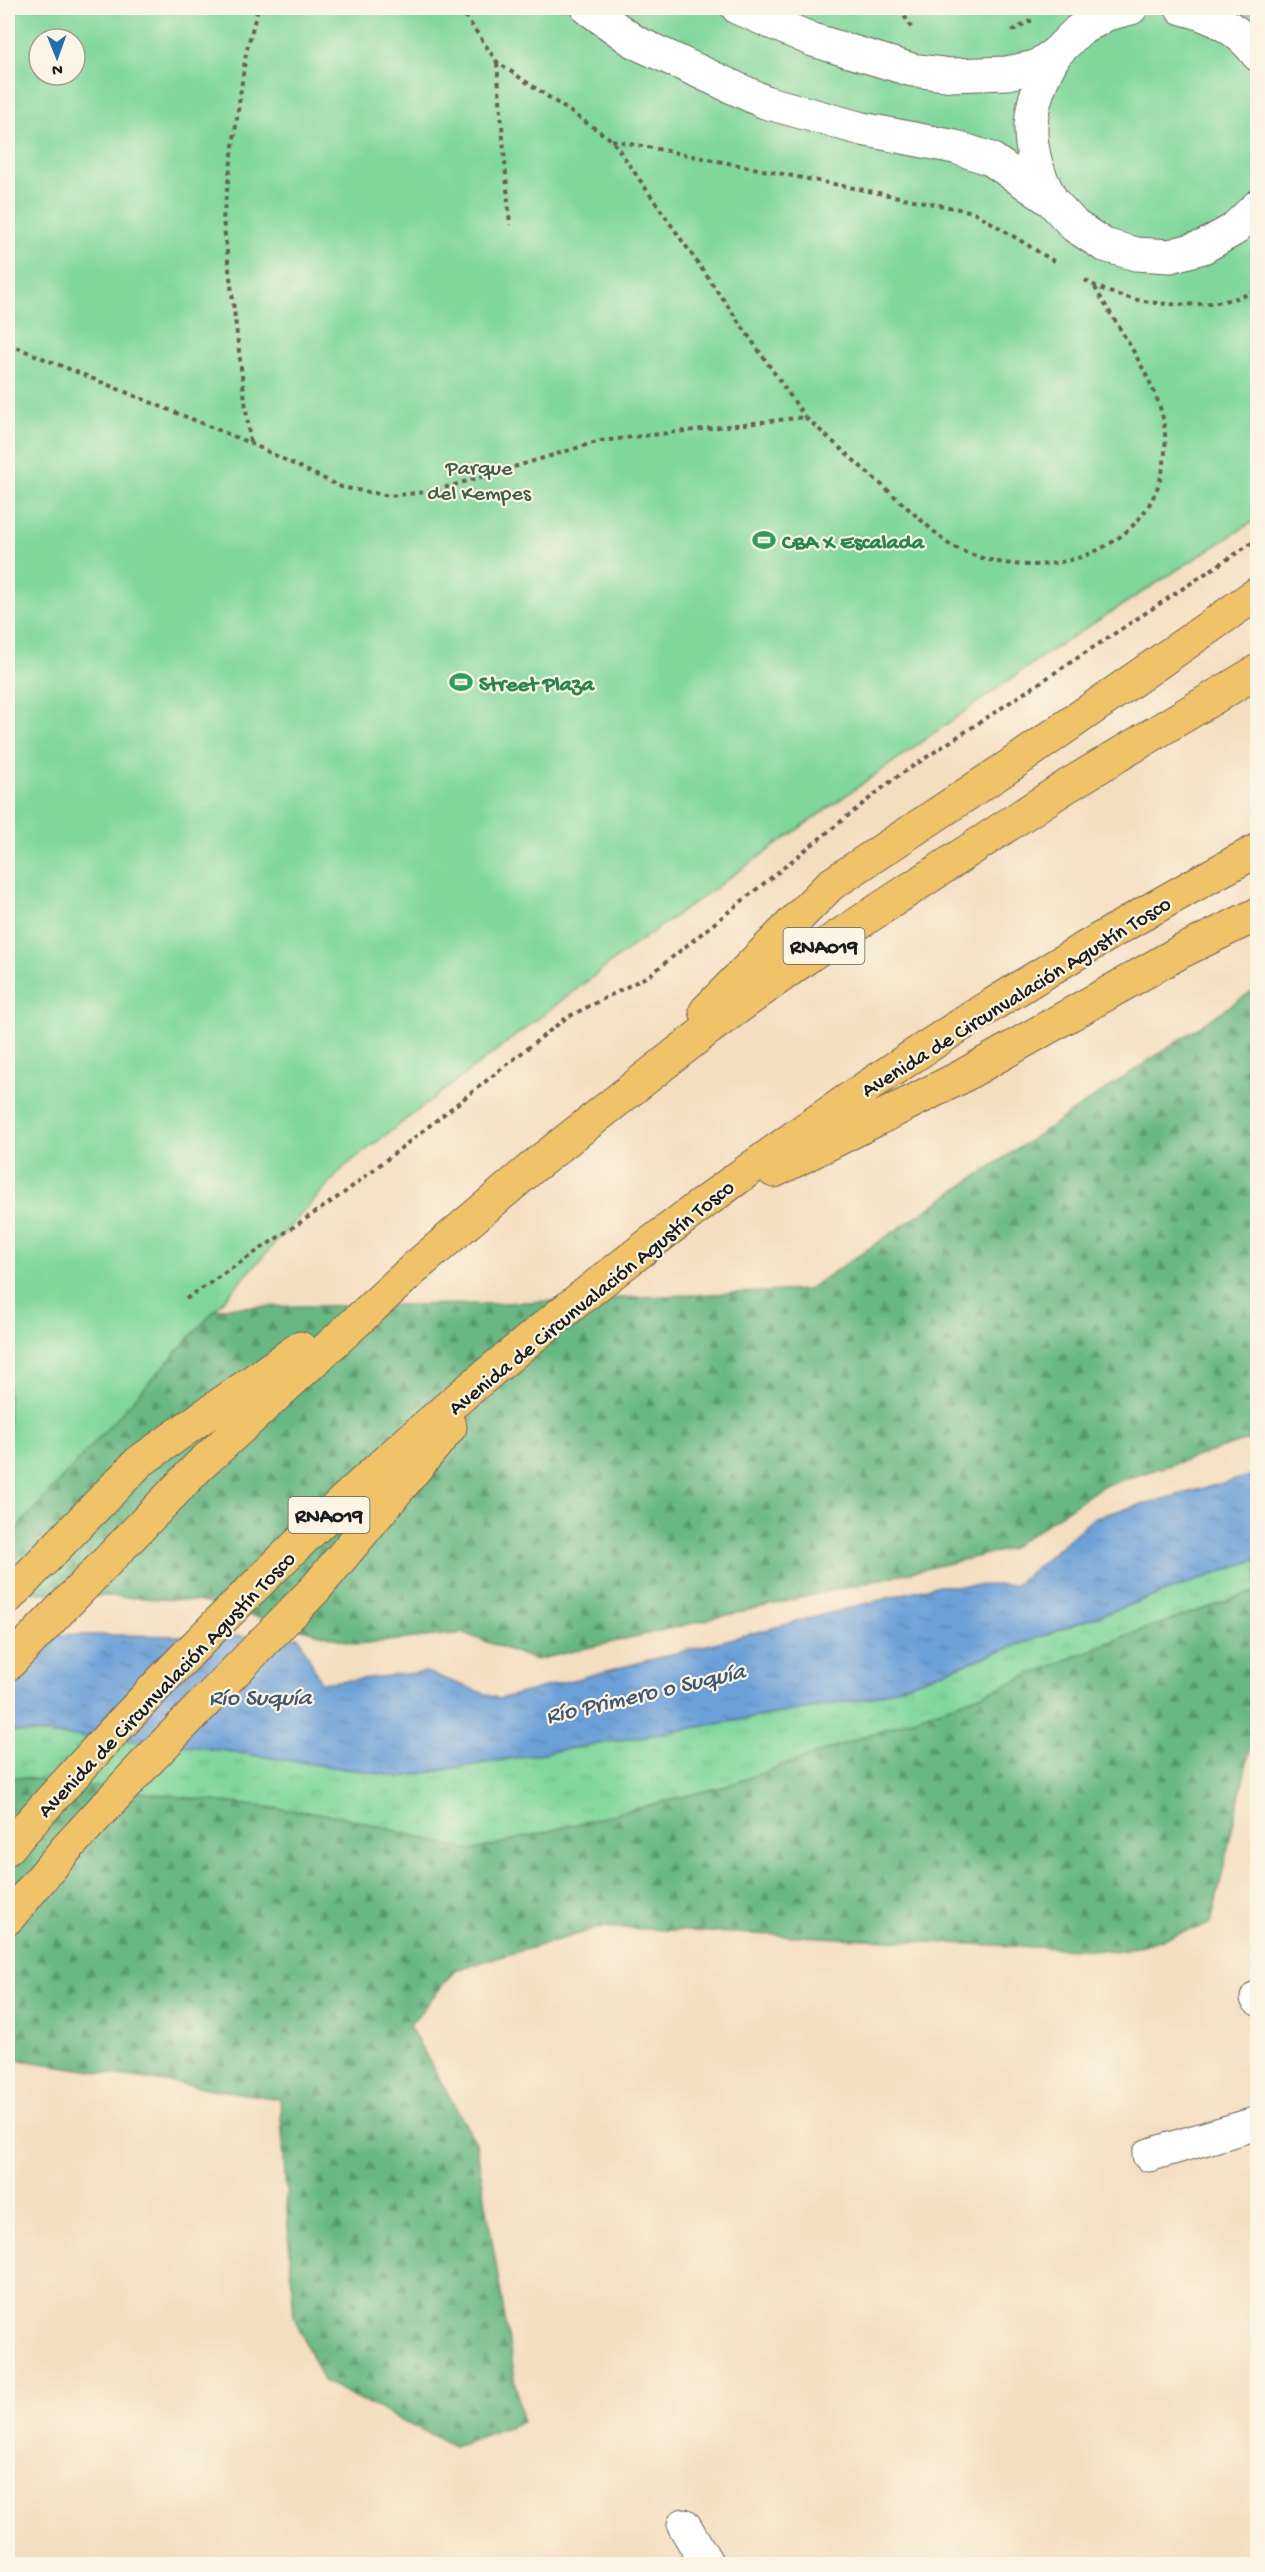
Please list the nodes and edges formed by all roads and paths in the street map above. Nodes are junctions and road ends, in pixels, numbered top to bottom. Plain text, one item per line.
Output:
1 (258, 8) edge
2 (460, 8) edge
3 (588, 8) edge
4 (738, 8) edge
5 (900, 8) edge
6 (1131, 8) edge
7 (1182, 8) edge
8 (1036, 18) dead end
9 (1010, 33) dead end
10 (914, 35) dead end
11 (1245, 35) edge
12 (1056, 54) junction
13 (1257, 55) edge
14 (497, 62) junction
15 (612, 140) junction
16 (1052, 201) junction
17 (1257, 207) edge
18 (510, 225) dead end
19 (1058, 263) dead end
20 (1076, 275) dead end
21 (1094, 286) junction
22 (1257, 290) edge
23 (8, 344) edge
24 (805, 417) junction
25 (250, 443) junction
26 (1257, 539) edge
27 (1257, 593) edge
28 (1257, 671) edge
29 (1257, 850) edge
30 (1257, 914) edge
31 (617, 1101) junction
32 (684, 1216) junction
33 (419, 1264) junction
34 (186, 1299) dead end
35 (511, 1354) junction
36 (8, 1597) edge
37 (8, 1664) edge
38 (8, 1848) edge
39 (8, 1918) edge
40 (1257, 2123) edge
41 (1149, 2155) dead end
42 (684, 2525) dead end
43 (707, 2565) edge

1 - 25 path
2 - 14 path
3 - 16 street
4 - 12 street
5 - 10 path
6 - 12 street
7 - 11 street
8 - 9 path
11 - 13 street
12 - 16 street
14 - 15 path
14 - 18 path
15 - 19 path
15 - 24 path
16 - 17 street
20 - 21 path
21 - 22 path
21 - 24 path
23 - 25 path
24 - 25 path
26 - 34 path
27 - 31 highway
28 - 31 highway, RNA019
29 - 32 highway, Avenida de Circunvalación Agustín Tosco / RNA019
30 - 32 highway
31 - 33 highway, RNA019
32 - 35 highway, Avenida de Circunvalación Agustín Tosco / RNA019
33 - 36 highway
33 - 37 highway, RNA019
35 - 38 highway, Avenida de Circunvalación Agustín Tosco / RNA019
35 - 39 highway
40 - 41 street
42 - 43 street

